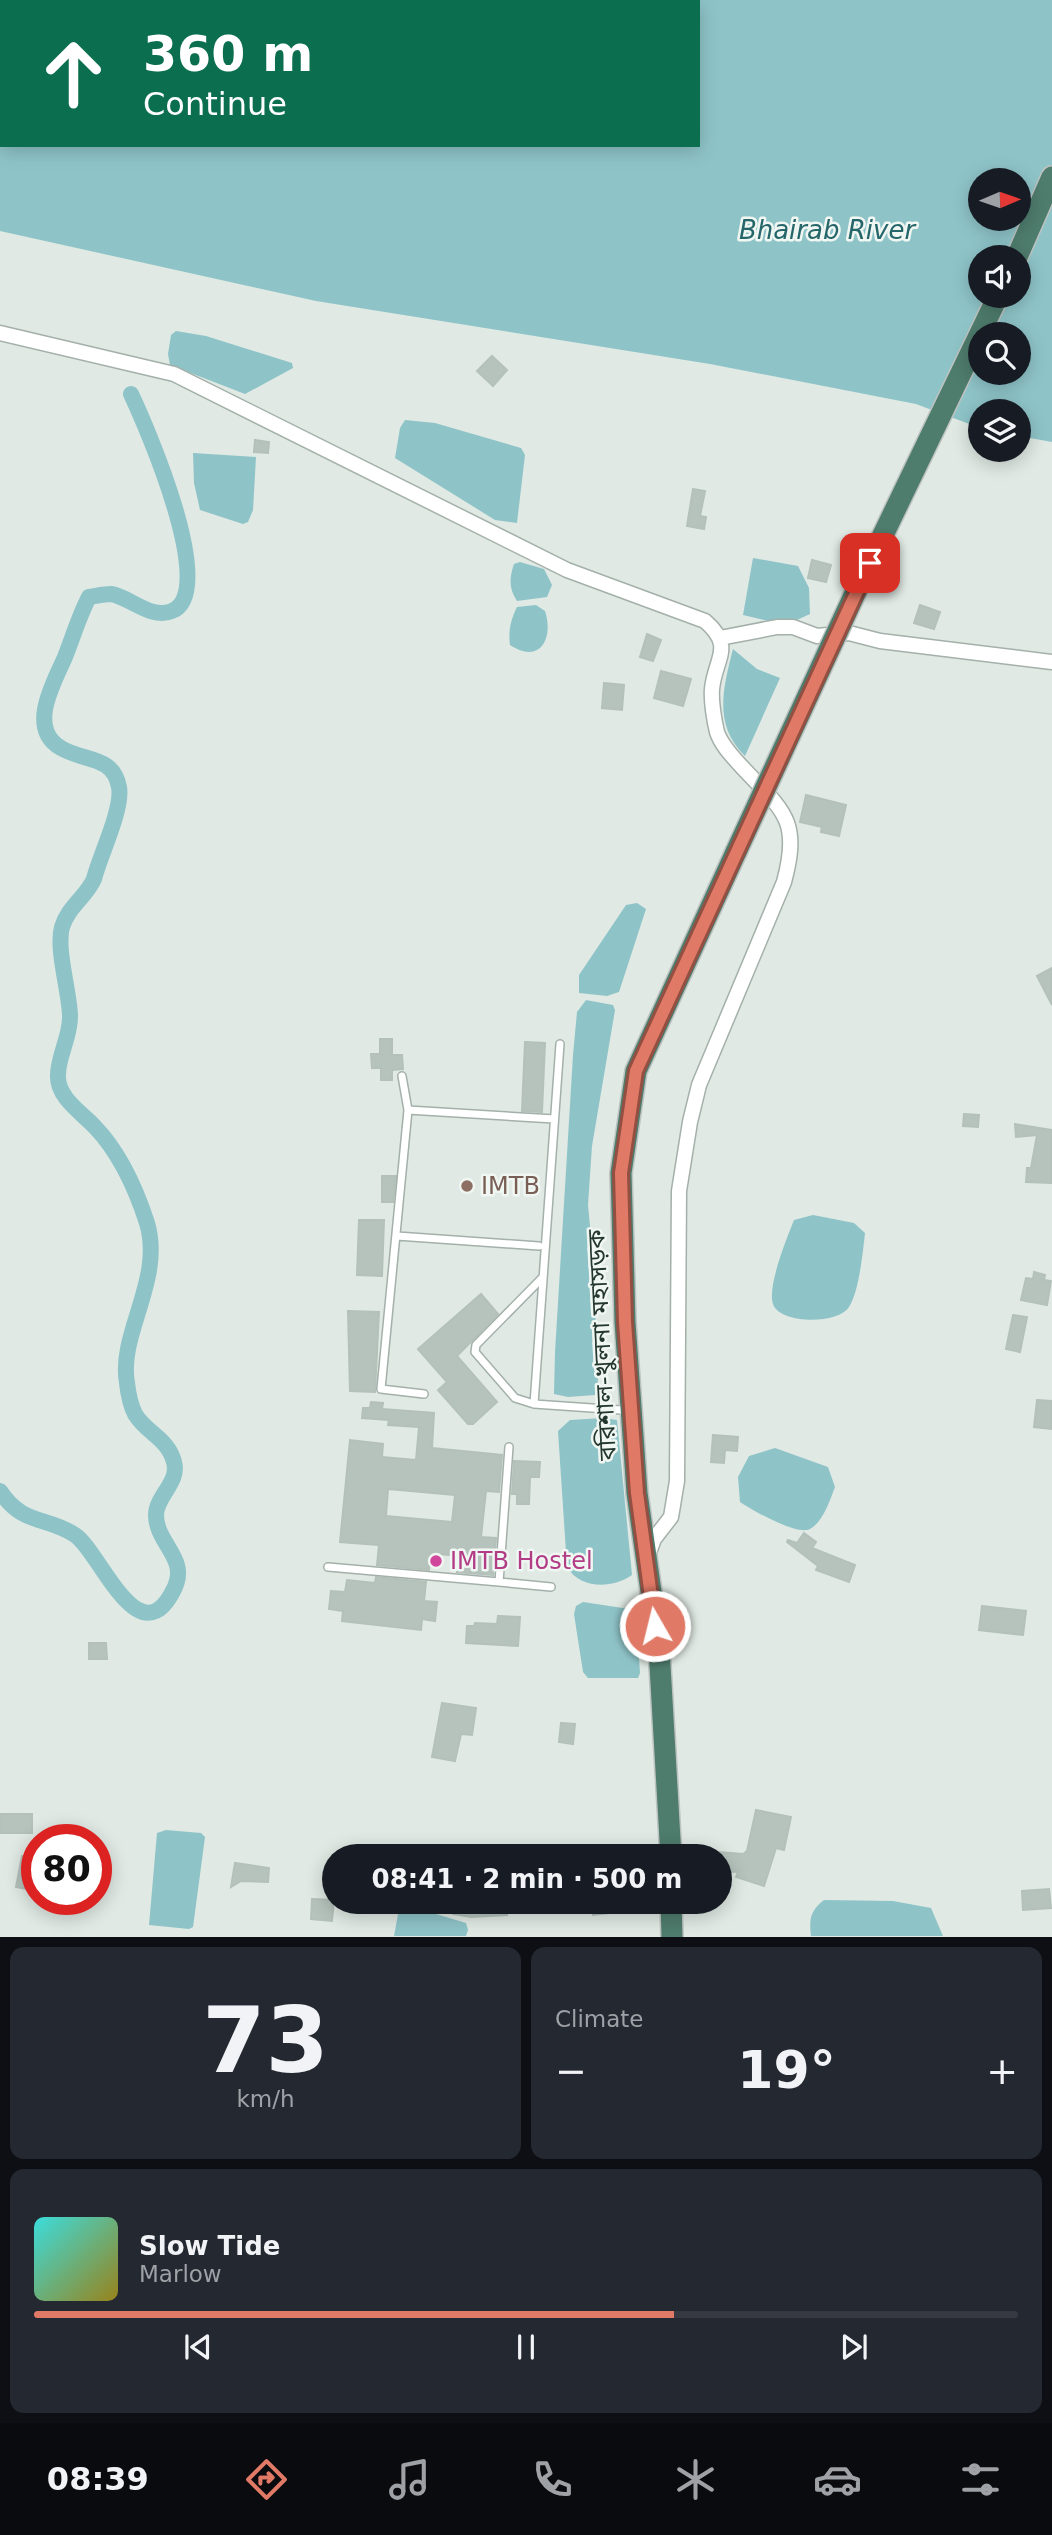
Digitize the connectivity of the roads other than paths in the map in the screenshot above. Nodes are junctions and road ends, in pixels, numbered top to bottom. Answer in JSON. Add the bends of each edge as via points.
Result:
{"nodes":[{"id":1,"x":1052,"y":177,"type":"edge"},
{"id":2,"x":1022,"y":245,"type":"edge"},
{"id":3,"x":992,"y":308,"type":"edge"},
{"id":4,"x":0,"y":333,"type":"edge"},
{"id":5,"x":720,"y":638,"type":"junction"},
{"id":6,"x":1052,"y":662,"type":"edge"},
{"id":7,"x":560,"y":1044,"type":"dead end"},
{"id":8,"x":402,"y":1076,"type":"dead end"},
{"id":9,"x":408,"y":1110,"type":"junction"},
{"id":10,"x":554,"y":1119,"type":"junction"},
{"id":11,"x":397,"y":1236,"type":"junction"},
{"id":12,"x":539,"y":1246,"type":"dead end"},
{"id":13,"x":543,"y":1277,"type":"junction"},
{"id":14,"x":424,"y":1394,"type":"dead end"},
{"id":15,"x":534,"y":1404,"type":"junction"},
{"id":16,"x":621,"y":1410,"type":"dead end"},
{"id":17,"x":509,"y":1447,"type":"dead end"},
{"id":18,"x":646,"y":1559,"type":"junction"},
{"id":19,"x":328,"y":1567,"type":"dead end"},
{"id":20,"x":499,"y":1582,"type":"junction"},
{"id":21,"x":551,"y":1587,"type":"dead end"},
{"id":22,"x":670,"y":1844,"type":"edge"},
{"id":23,"x":671,"y":1914,"type":"edge"},
{"id":24,"x":672,"y":1937,"type":"edge"}],
"edges":[{"from":1,"to":2,"type":"highway"},
{"from":3,"to":18,"type":"highway","name":"বরিশাল-খুলনা মহাসড়ক","bridge":true,"via":[[858,587],[636,1071],[621,1173],[625,1322]]},
{"from":4,"to":5,"type":"street","via":[[174,374],[567,570],[705,621]]},
{"from":5,"to":6,"type":"street","via":[[793,627],[817,636],[849,633],[880,641]]},
{"from":5,"to":18,"type":"street","via":[[722,651],[712,689],[717,732],[729,753],[779,807],[791,827],[792,853],[699,1085],[690,1122],[679,1191],[677,1480],[671,1517]]},
{"from":7,"to":10,"type":"lane"},
{"from":8,"to":9,"type":"lane"},
{"from":9,"to":10,"type":"lane"},
{"from":9,"to":11,"type":"lane"},
{"from":10,"to":13,"type":"lane"},
{"from":11,"to":12,"type":"lane"},
{"from":11,"to":14,"type":"lane","via":[[381,1389]]},
{"from":13,"to":15,"type":"lane"},
{"from":13,"to":15,"type":"lane","via":[[476,1345],[475,1352],[515,1398]]},
{"from":15,"to":16,"type":"lane"},
{"from":17,"to":20,"type":"lane"},
{"from":18,"to":22,"type":"highway","name":"বরিশাল-খুলনা মহাসড়ক","via":[[659,1648]]},
{"from":19,"to":20,"type":"lane"},
{"from":20,"to":21,"type":"lane"},
{"from":23,"to":24,"type":"highway"}]}
